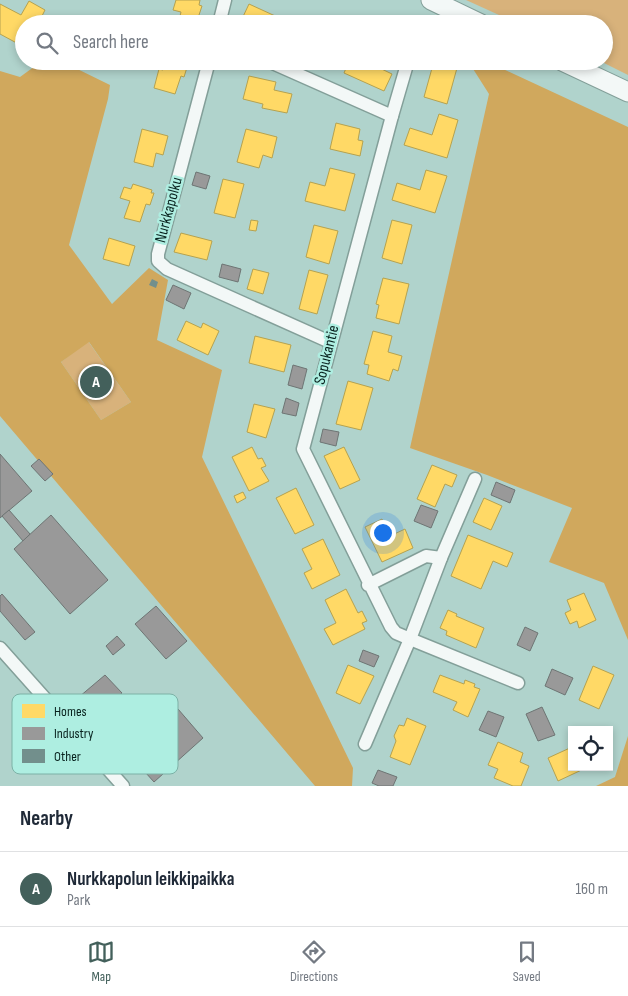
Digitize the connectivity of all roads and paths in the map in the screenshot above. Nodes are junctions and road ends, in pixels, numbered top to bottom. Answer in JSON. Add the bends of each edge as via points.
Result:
{"nodes":[{"id":1,"x":225,"y":0,"type":"edge"},
{"id":2,"x":430,"y":0,"type":"edge"},
{"id":3,"x":221,"y":15,"type":"edge"},
{"id":4,"x":462,"y":15,"type":"edge"},
{"id":5,"x":207,"y":70,"type":"edge"},
{"id":6,"x":288,"y":70,"type":"edge"},
{"id":7,"x":405,"y":70,"type":"edge"},
{"id":8,"x":581,"y":70,"type":"edge"},
{"id":9,"x":628,"y":92,"type":"edge"},
{"id":10,"x":392,"y":116,"type":"junction"},
{"id":11,"x":330,"y":342,"type":"junction"},
{"id":12,"x":475,"y":479,"type":"dead end"},
{"id":13,"x":442,"y":558,"type":"junction"},
{"id":14,"x":368,"y":585,"type":"junction"},
{"id":15,"x":410,"y":639,"type":"junction"},
{"id":16,"x":0,"y":648,"type":"edge"},
{"id":17,"x":518,"y":683,"type":"dead end"},
{"id":18,"x":41,"y":694,"type":"edge"},
{"id":19,"x":365,"y":744,"type":"dead end"},
{"id":20,"x":112,"y":774,"type":"edge"},
{"id":21,"x":123,"y":786,"type":"edge"}],
"edges":[{"from":1,"to":3,"type":"street"},
{"from":2,"to":4,"type":"street"},
{"from":5,"to":11,"type":"street","name":"Nurkkapolku","via":[[158,262],[167,269]]},
{"from":6,"to":10,"type":"street"},
{"from":7,"to":10,"type":"street","name":"Sopukantie"},
{"from":8,"to":9,"type":"street"},
{"from":10,"to":11,"type":"street","name":"Sopukantie"},
{"from":11,"to":14,"type":"street","name":"Sopukantie","via":[[303,449]]},
{"from":12,"to":13,"type":"street"},
{"from":13,"to":14,"type":"street","via":[[426,556]]},
{"from":13,"to":15,"type":"street"},
{"from":14,"to":15,"type":"street","name":"Sopukantie","via":[[391,627]]},
{"from":15,"to":17,"type":"street","name":"Sopukantie"},
{"from":15,"to":19,"type":"street"},
{"from":16,"to":18,"type":"street"},
{"from":20,"to":21,"type":"street"}]}
